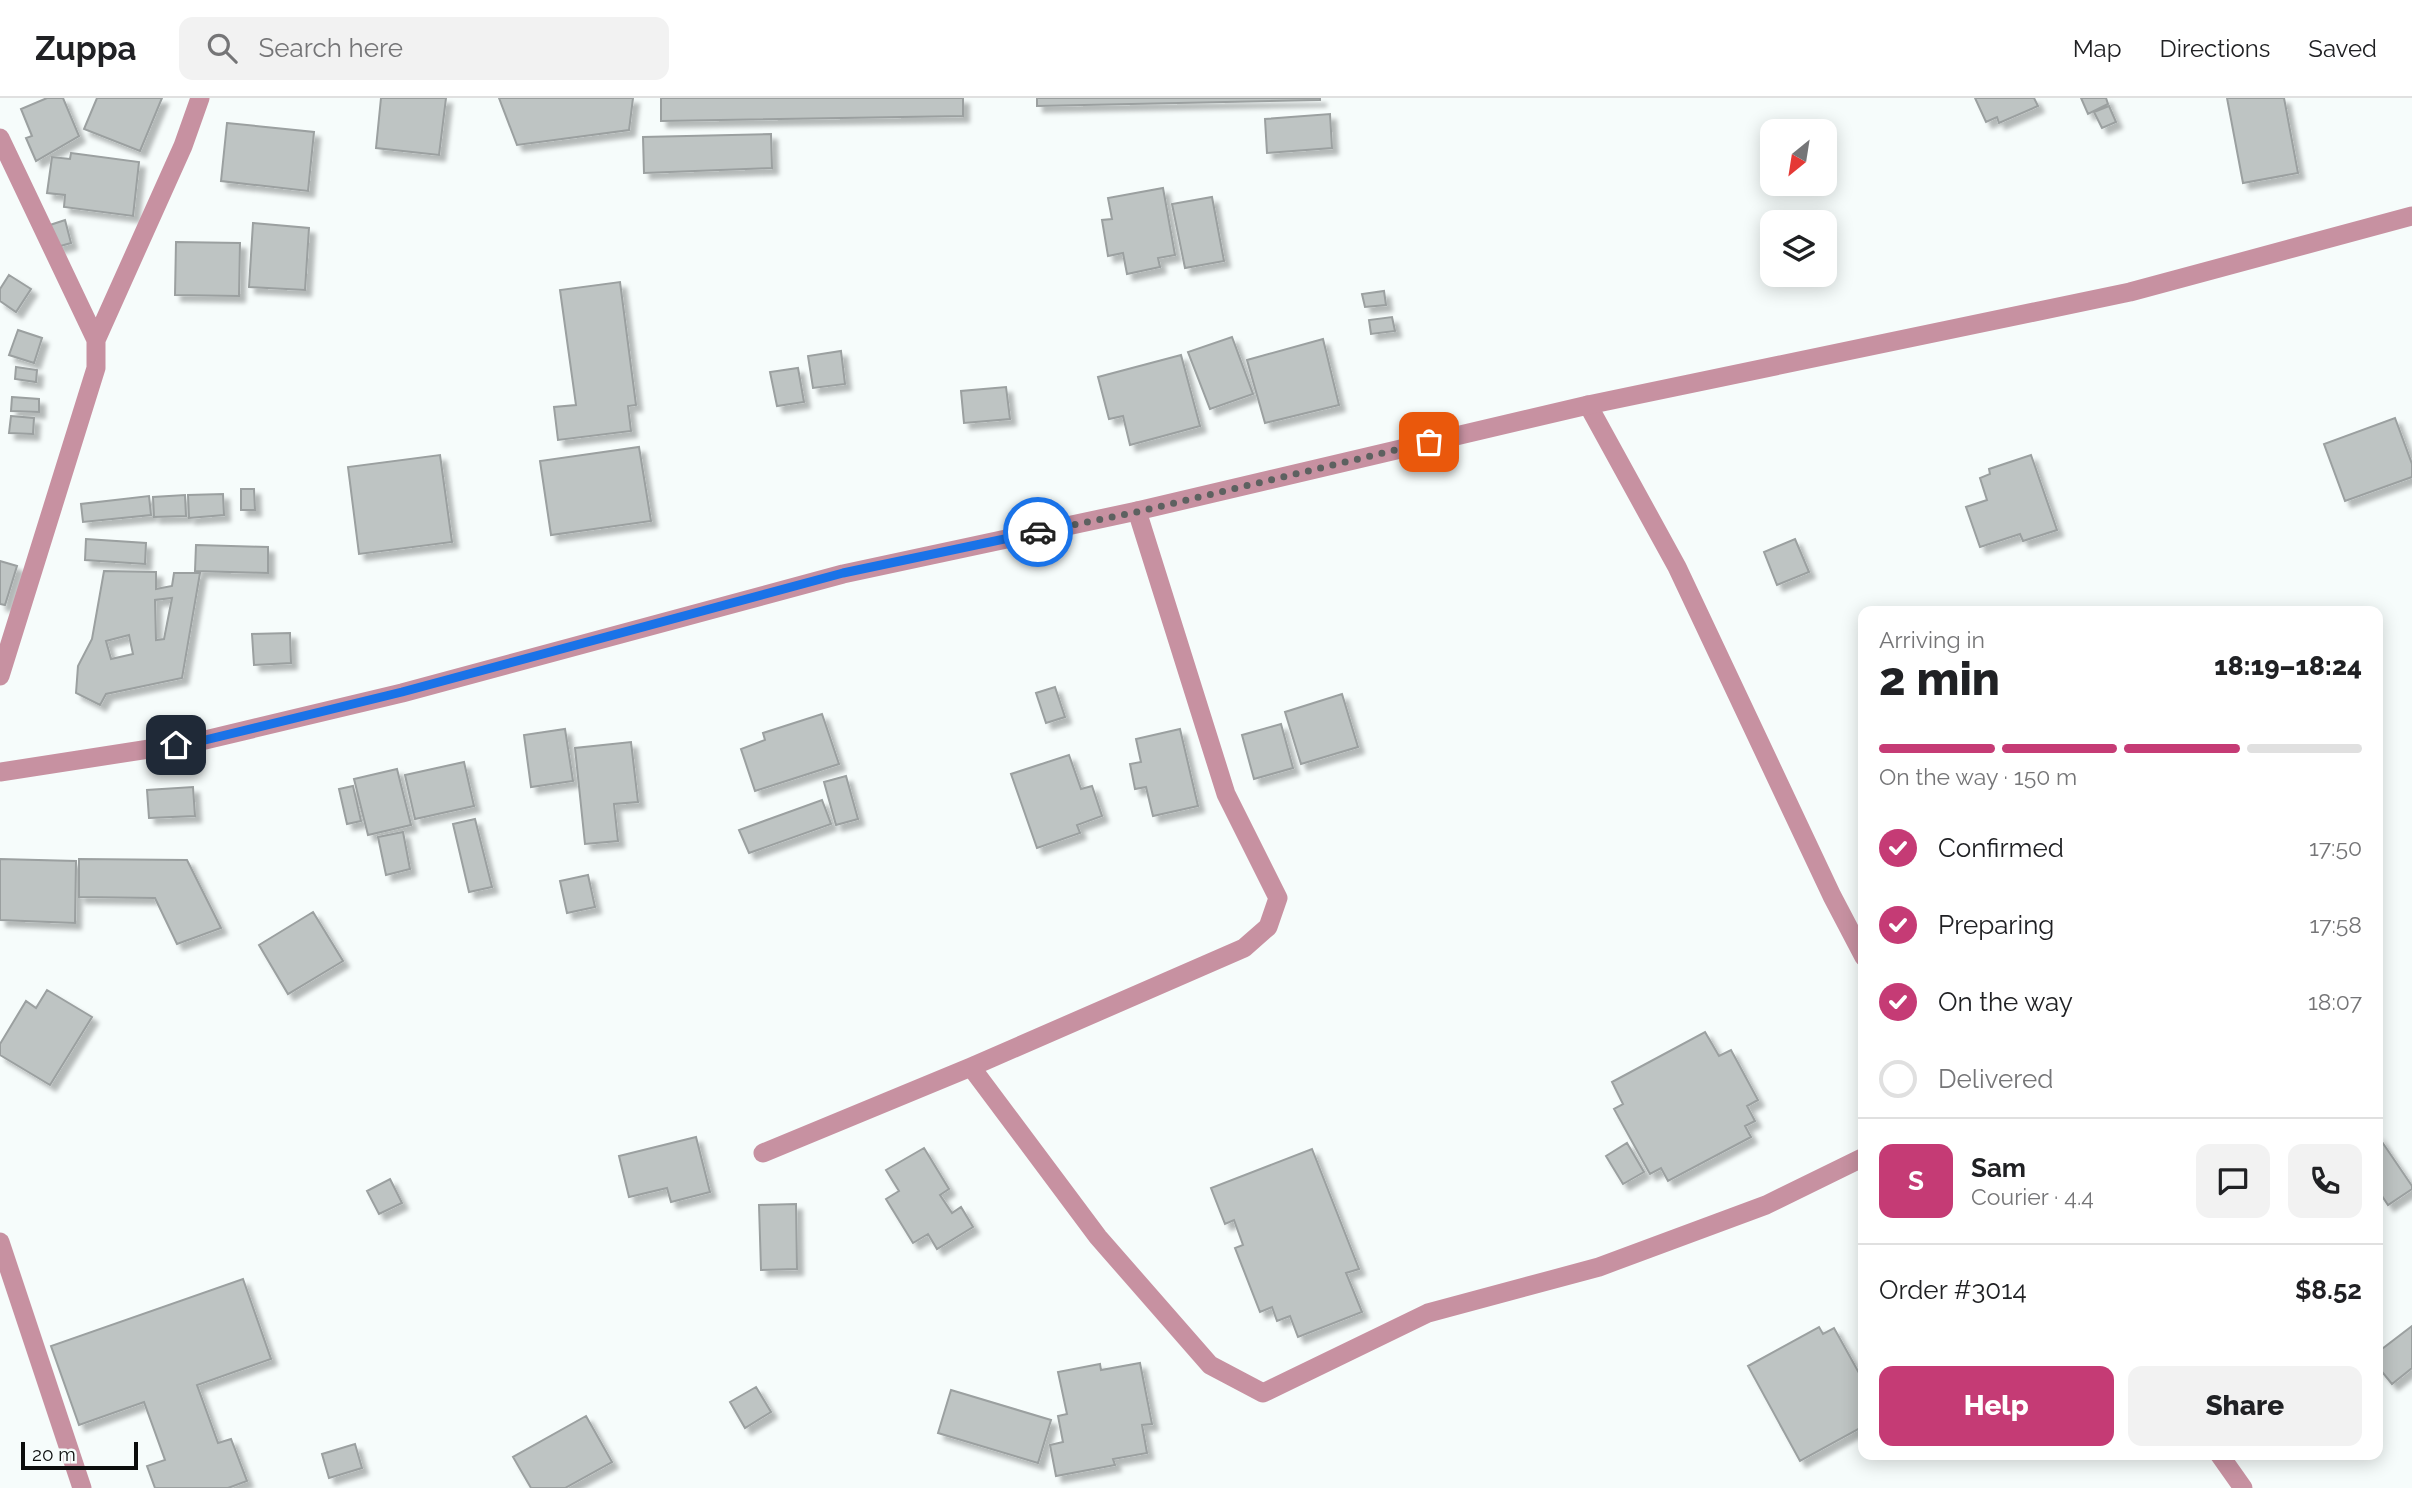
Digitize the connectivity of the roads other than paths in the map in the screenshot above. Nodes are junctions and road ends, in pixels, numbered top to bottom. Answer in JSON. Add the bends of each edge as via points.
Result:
{"nodes":[{"id":1,"x":200,"y":98,"type":"edge"},
{"id":2,"x":0,"y":138,"type":"edge"},
{"id":3,"x":2412,"y":216,"type":"edge"},
{"id":4,"x":96,"y":340,"type":"junction"},
{"id":5,"x":1588,"y":405,"type":"junction"},
{"id":6,"x":1137,"y":512,"type":"junction"},
{"id":7,"x":0,"y":676,"type":"edge"},
{"id":8,"x":0,"y":772,"type":"edge"},
{"id":9,"x":1858,"y":946,"type":"edge"},
{"id":10,"x":971,"y":1068,"type":"junction"},
{"id":11,"x":763,"y":1153,"type":"dead end"},
{"id":12,"x":1858,"y":1160,"type":"edge"},
{"id":13,"x":0,"y":1242,"type":"edge"},
{"id":14,"x":2223,"y":1460,"type":"edge"},
{"id":15,"x":82,"y":1488,"type":"edge"},
{"id":16,"x":2243,"y":1488,"type":"edge"}],
"edges":[{"from":1,"to":4,"type":"street"},
{"from":2,"to":4,"type":"street"},
{"from":3,"to":5,"type":"street","via":[[2130,292]]},
{"from":4,"to":7,"type":"street","via":[[96,368]]},
{"from":5,"to":6,"type":"street"},
{"from":5,"to":9,"type":"street","via":[[1677,567]]},
{"from":6,"to":8,"type":"street","via":[[843,573],[416,689],[201,741]]},
{"from":6,"to":10,"type":"street","via":[[1226,794],[1278,898],[1268,927],[1244,948]]},
{"from":10,"to":11,"type":"street"},
{"from":10,"to":12,"type":"street","via":[[1098,1237],[1210,1365],[1262,1393],[1428,1312],[1599,1267],[1766,1205]]},
{"from":13,"to":15,"type":"street"},
{"from":14,"to":16,"type":"street"}]}
